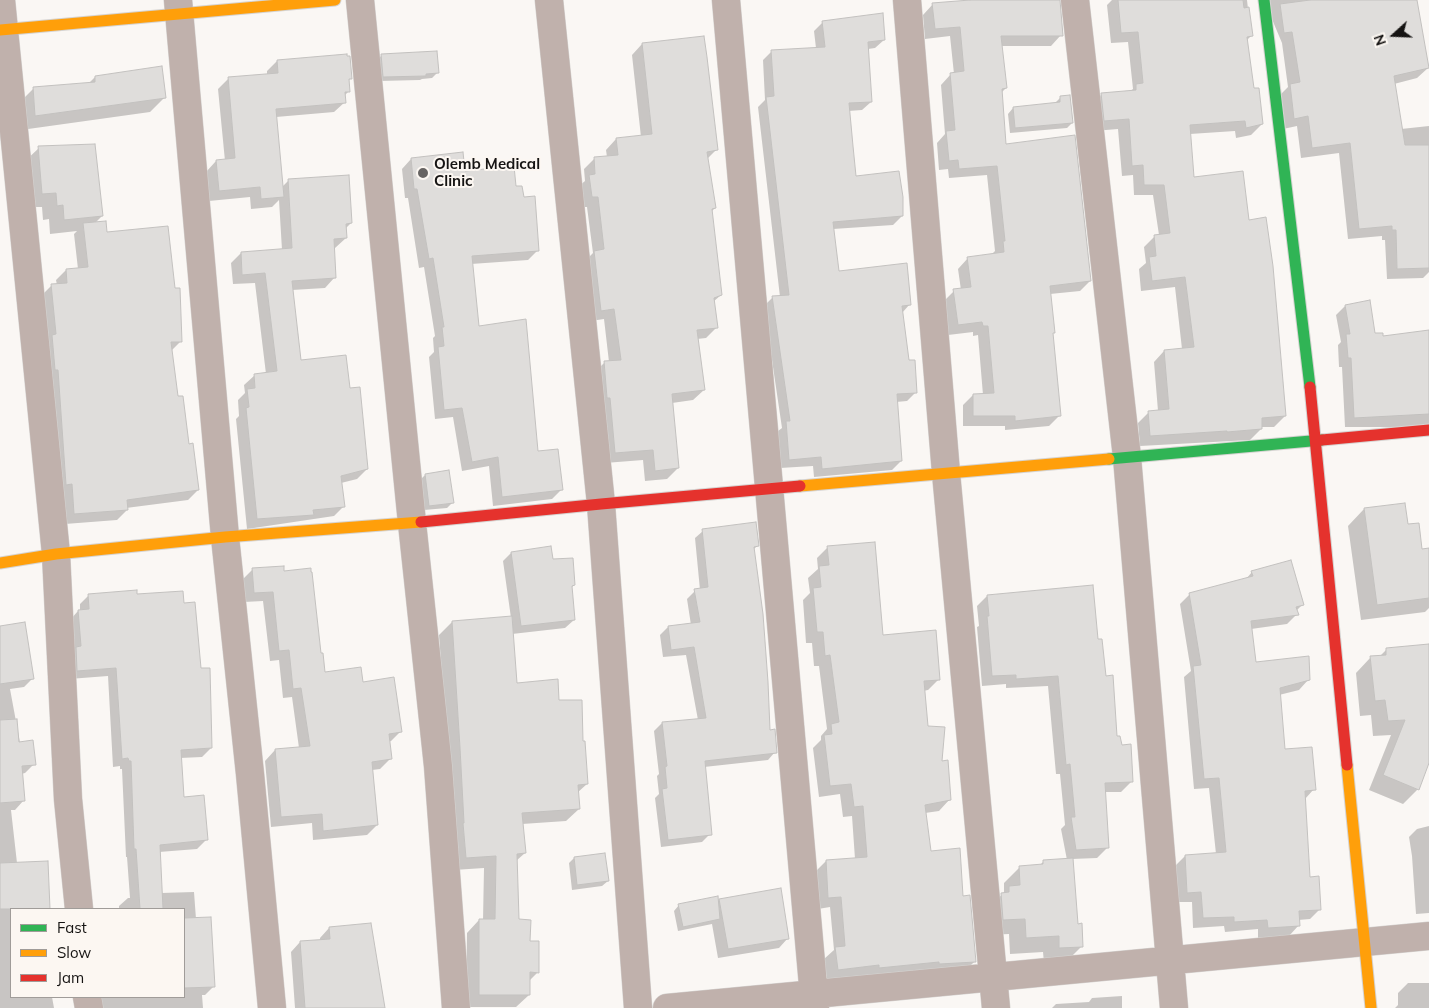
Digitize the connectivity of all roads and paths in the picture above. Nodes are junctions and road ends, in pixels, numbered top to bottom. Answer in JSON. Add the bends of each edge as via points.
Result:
{"nodes":[{"id":1,"x":2,"y":0,"type":"edge"},
{"id":2,"x":335,"y":0,"type":"edge"},
{"id":3,"x":360,"y":0,"type":"edge"},
{"id":4,"x":549,"y":0,"type":"edge"},
{"id":5,"x":726,"y":0,"type":"edge"},
{"id":6,"x":907,"y":0,"type":"edge"},
{"id":7,"x":1075,"y":0,"type":"edge"},
{"id":8,"x":1264,"y":0,"type":"edge"},
{"id":9,"x":178,"y":7,"type":"edge"},
{"id":10,"x":2,"y":30,"type":"edge"},
{"id":11,"x":1429,"y":430,"type":"edge"},
{"id":12,"x":1316,"y":440,"type":"junction"},
{"id":13,"x":1127,"y":457,"type":"junction"},
{"id":14,"x":946,"y":473,"type":"junction"},
{"id":15,"x":769,"y":489,"type":"junction"},
{"id":16,"x":601,"y":504,"type":"junction"},
{"id":17,"x":412,"y":523,"type":"junction"},
{"id":18,"x":225,"y":537,"type":"junction"},
{"id":19,"x":56,"y":554,"type":"junction"},
{"id":20,"x":0,"y":563,"type":"edge"},
{"id":21,"x":79,"y":908,"type":"edge"},
{"id":22,"x":1429,"y":936,"type":"edge"},
{"id":23,"x":1366,"y":942,"type":"junction"},
{"id":24,"x":1169,"y":960,"type":"junction"},
{"id":25,"x":994,"y":977,"type":"junction"},
{"id":26,"x":814,"y":1001,"type":"edge"},
{"id":27,"x":272,"y":1008,"type":"edge"},
{"id":28,"x":456,"y":1008,"type":"edge"},
{"id":29,"x":638,"y":1008,"type":"edge"},
{"id":30,"x":667,"y":1008,"type":"edge"},
{"id":31,"x":996,"y":1008,"type":"edge"},
{"id":32,"x":1174,"y":1008,"type":"edge"},
{"id":33,"x":1371,"y":1008,"type":"edge"}],
"edges":[{"from":1,"to":10,"type":"street"},
{"from":2,"to":9,"type":"street"},
{"from":3,"to":17,"type":"street"},
{"from":4,"to":16,"type":"street"},
{"from":5,"to":15,"type":"street"},
{"from":6,"to":14,"type":"street"},
{"from":7,"to":13,"type":"street"},
{"from":8,"to":12,"type":"street"},
{"from":9,"to":10,"type":"street"},
{"from":9,"to":18,"type":"street"},
{"from":10,"to":19,"type":"street"},
{"from":11,"to":12,"type":"street"},
{"from":12,"to":13,"type":"street"},
{"from":12,"to":23,"type":"street"},
{"from":13,"to":14,"type":"street"},
{"from":13,"to":24,"type":"street"},
{"from":14,"to":15,"type":"street"},
{"from":14,"to":25,"type":"street"},
{"from":15,"to":16,"type":"street"},
{"from":15,"to":26,"type":"street"},
{"from":16,"to":17,"type":"street"},
{"from":16,"to":29,"type":"street"},
{"from":17,"to":18,"type":"street"},
{"from":17,"to":28,"type":"street","via":[[438,766]]},
{"from":18,"to":19,"type":"street"},
{"from":18,"to":27,"type":"street"},
{"from":19,"to":20,"type":"street"},
{"from":19,"to":21,"type":"street","via":[[68,799]]},
{"from":22,"to":23,"type":"street"},
{"from":23,"to":24,"type":"street"},
{"from":23,"to":33,"type":"street"},
{"from":24,"to":25,"type":"street"},
{"from":24,"to":32,"type":"street"},
{"from":25,"to":26,"type":"street"},
{"from":25,"to":31,"type":"street"},
{"from":26,"to":30,"type":"street"}]}
